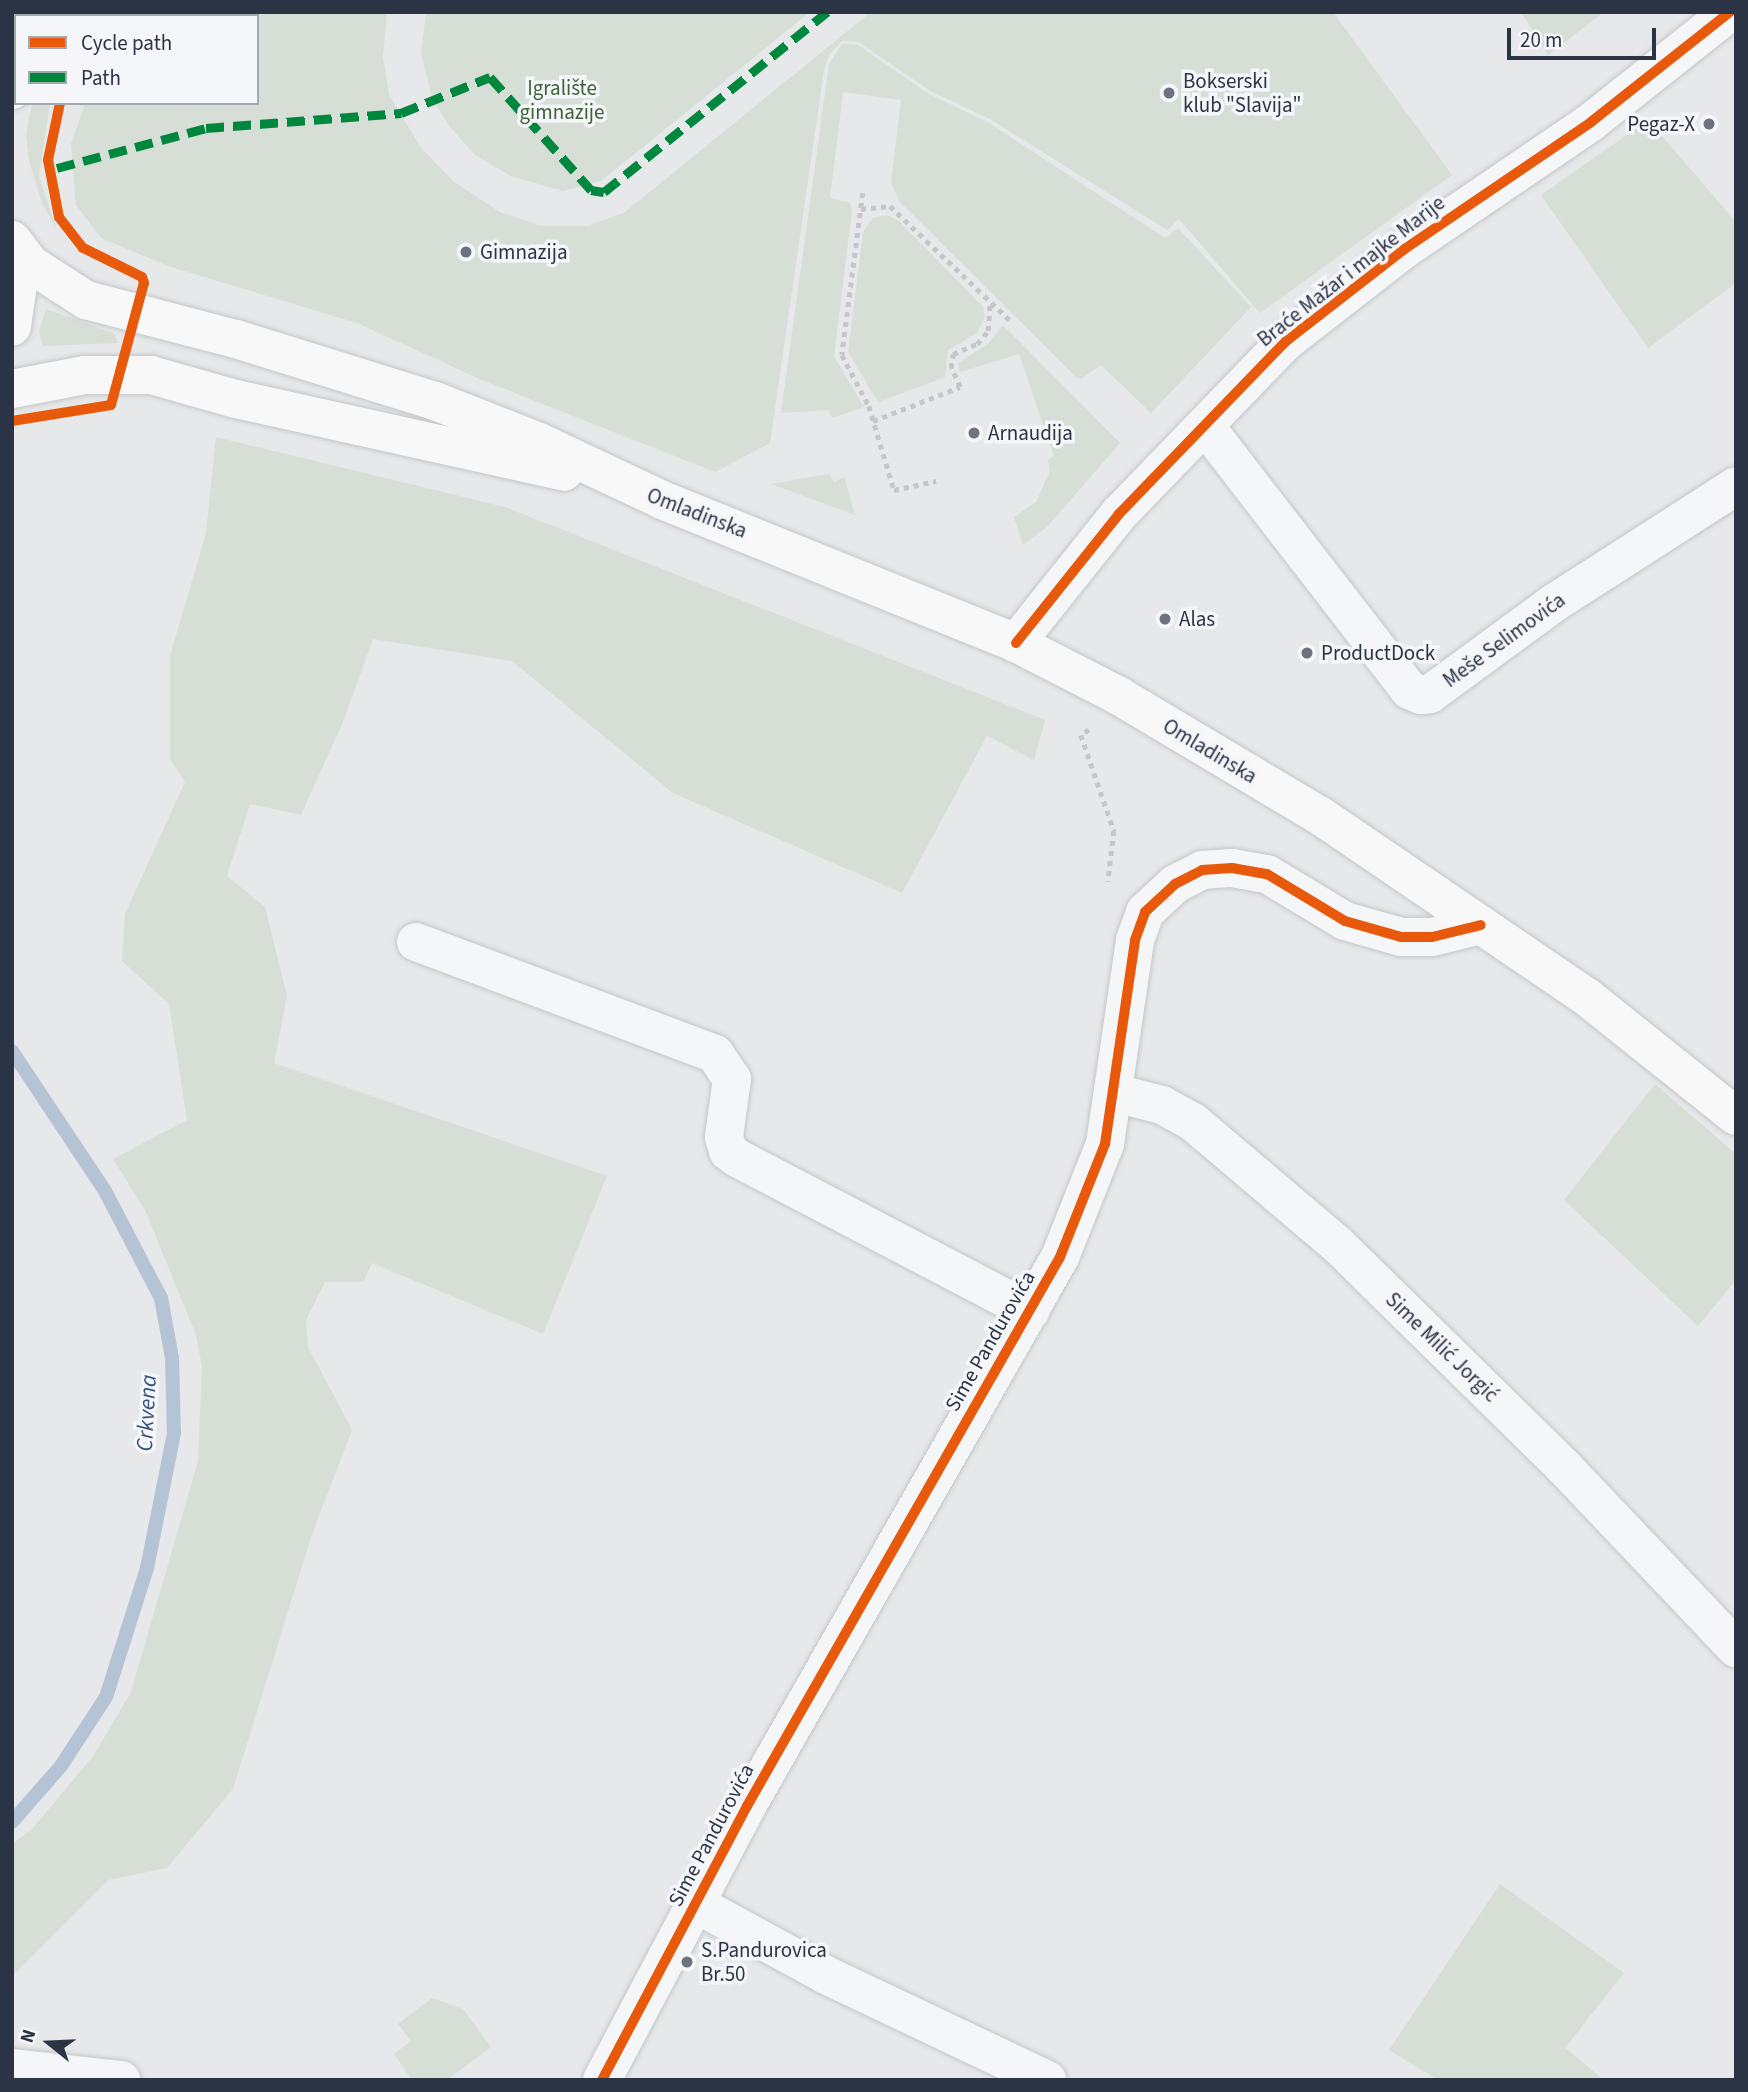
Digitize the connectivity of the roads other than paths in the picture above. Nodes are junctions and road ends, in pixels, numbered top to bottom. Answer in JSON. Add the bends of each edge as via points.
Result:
{"nodes":[{"id":1,"x":1730,"y":12,"type":"edge"},
{"id":2,"x":12,"y":240,"type":"edge"},
{"id":3,"x":12,"y":254,"type":"edge"},
{"id":4,"x":12,"y":327,"type":"edge"},
{"id":5,"x":12,"y":389,"type":"edge"},
{"id":6,"x":1206,"y":427,"type":"junction"},
{"id":7,"x":628,"y":486,"type":"junction"},
{"id":8,"x":1736,"y":486,"type":"edge"},
{"id":9,"x":1016,"y":643,"type":"junction"},
{"id":10,"x":1481,"y":925,"type":"junction"},
{"id":11,"x":416,"y":942,"type":"dead end"},
{"id":12,"x":1115,"y":1093,"type":"junction"},
{"id":13,"x":1736,"y":1116,"type":"edge"},
{"id":14,"x":1030,"y":1311,"type":"junction"},
{"id":15,"x":1736,"y":1648,"type":"edge"},
{"id":16,"x":696,"y":1904,"type":"junction"},
{"id":17,"x":12,"y":2068,"type":"edge"},
{"id":18,"x":121,"y":2080,"type":"edge"},
{"id":19,"x":602,"y":2080,"type":"edge"},
{"id":20,"x":1047,"y":2080,"type":"edge"}],
"edges":[{"from":1,"to":6,"type":"street","name":"Braće Mažar i majke Marije","via":[[1591,122],[1403,250],[1294,334]]},
{"from":2,"to":7,"type":"main road","name":"Omladinska","via":[[30,264],[86,300],[248,342],[435,401],[539,442]]},
{"from":3,"to":4,"type":"main road","via":[[17,291]]},
{"from":5,"to":7,"type":"main road","name":"Omladinska","via":[[85,375],[151,375],[236,399]]},
{"from":6,"to":8,"type":"street","name":"Meše Selimovića","via":[[1409,690],[1421,695],[1430,694],[1554,603]]},
{"from":6,"to":9,"type":"street","name":"Braće Mažar i majke Marije","via":[[1119,514]]},
{"from":7,"to":9,"type":"main road","name":"Omladinska"},
{"from":9,"to":10,"type":"main road","name":"Omladinska","via":[[1119,696],[1319,815]]},
{"from":10,"to":12,"type":"street","name":"Sime Pandurovića","via":[[1432,937],[1401,937],[1345,921],[1267,874],[1233,868],[1202,870],[1160,898],[1146,912],[1138,930]]},
{"from":10,"to":13,"type":"main road","name":"Omladinska","via":[[1588,998]]},
{"from":11,"to":14,"type":"street","via":[[715,1054],[732,1079],[724,1136],[728,1151]]},
{"from":12,"to":14,"type":"street","name":"Sime Pandurovića","via":[[1105,1144],[1084,1203]]},
{"from":12,"to":15,"type":"street","name":"Sime Milić Jorgić","via":[[1162,1105],[1194,1122],[1338,1245],[1564,1467]]},
{"from":14,"to":16,"type":"street","name":"Sime Pandurovića"},
{"from":16,"to":19,"type":"street","name":"Sime Pandurovića"},
{"from":16,"to":20,"type":"street","name":"Sime Pandurovića","via":[[826,1975]]},
{"from":17,"to":18,"type":"street"}]}
